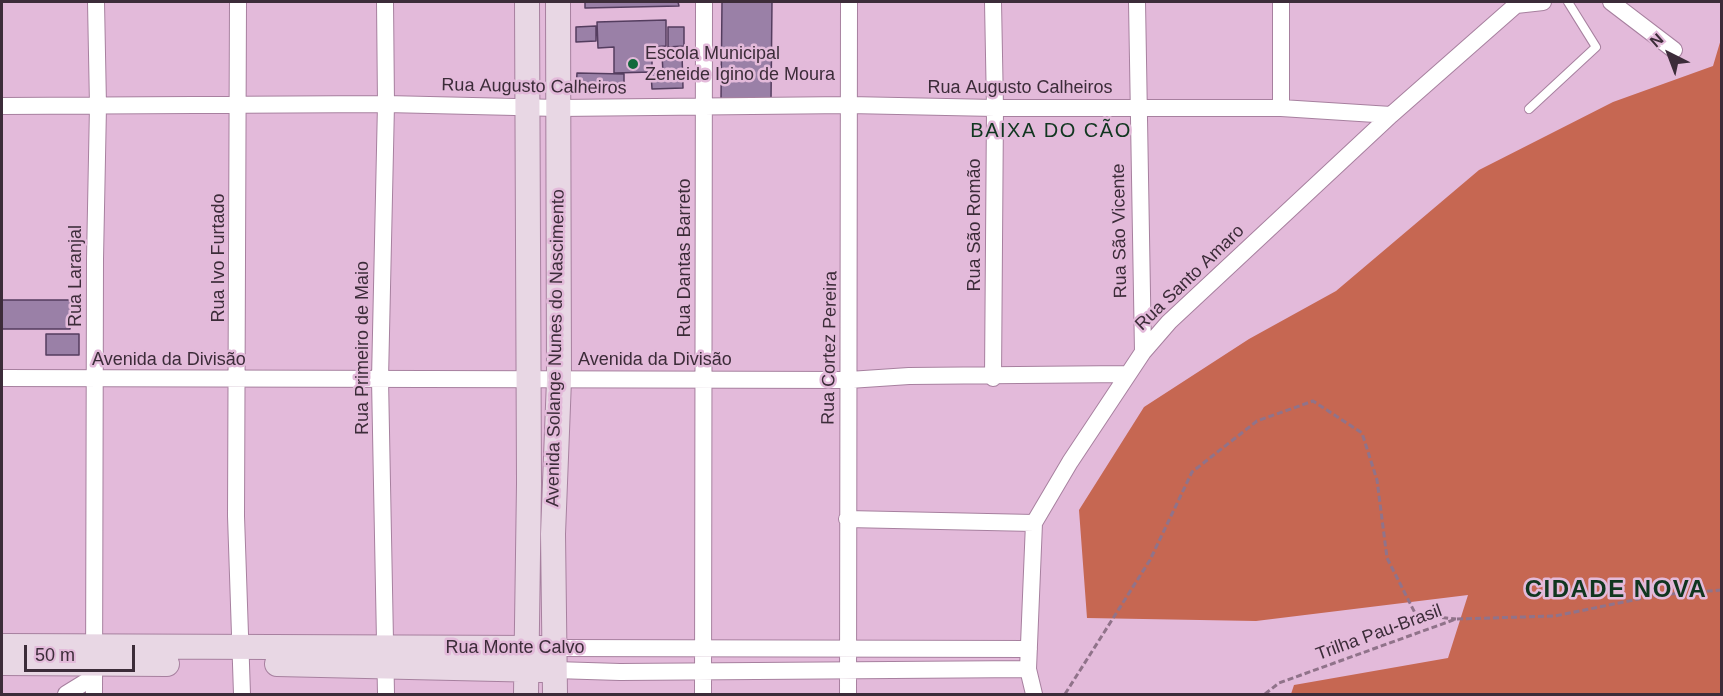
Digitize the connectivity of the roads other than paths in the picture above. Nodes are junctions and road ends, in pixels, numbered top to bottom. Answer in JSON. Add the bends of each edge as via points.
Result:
{"nodes":[{"id":1,"x":96,"y":2,"type":"edge"},
{"id":2,"x":238,"y":2,"type":"edge"},
{"id":3,"x":385,"y":2,"type":"edge"},
{"id":4,"x":527,"y":2,"type":"edge"},
{"id":5,"x":558,"y":2,"type":"edge"},
{"id":6,"x":704,"y":2,"type":"edge"},
{"id":7,"x":849,"y":2,"type":"edge"},
{"id":8,"x":993,"y":2,"type":"edge"},
{"id":9,"x":1137,"y":2,"type":"edge"},
{"id":10,"x":1281,"y":2,"type":"edge"},
{"id":11,"x":1543,"y":2,"type":"edge"},
{"id":12,"x":1568,"y":2,"type":"edge"},
{"id":13,"x":1611,"y":2,"type":"edge"},
{"id":14,"x":1515,"y":3,"type":"edge"},
{"id":15,"x":1674,"y":50,"type":"dead end"},
{"id":16,"x":386,"y":104,"type":"junction"},
{"id":17,"x":239,"y":105,"type":"junction"},
{"id":18,"x":849,"y":105,"type":"junction"},
{"id":19,"x":2,"y":106,"type":"edge"},
{"id":20,"x":98,"y":106,"type":"junction"},
{"id":21,"x":705,"y":107,"type":"junction"},
{"id":22,"x":526,"y":108,"type":"junction"},
{"id":23,"x":558,"y":108,"type":"junction"},
{"id":24,"x":995,"y":108,"type":"junction"},
{"id":25,"x":1137,"y":108,"type":"junction"},
{"id":26,"x":1281,"y":108,"type":"junction"},
{"id":27,"x":1529,"y":110,"type":"dead end"},
{"id":28,"x":1391,"y":115,"type":"junction"},
{"id":29,"x":1143,"y":352,"type":"junction"},
{"id":30,"x":1128,"y":374,"type":"junction"},
{"id":31,"x":2,"y":378,"type":"edge"},
{"id":32,"x":705,"y":378,"type":"junction"},
{"id":33,"x":993,"y":378,"type":"junction"},
{"id":34,"x":380,"y":379,"type":"junction"},
{"id":35,"x":96,"y":380,"type":"junction"},
{"id":36,"x":528,"y":380,"type":"junction"},
{"id":37,"x":559,"y":380,"type":"junction"},
{"id":38,"x":238,"y":381,"type":"junction"},
{"id":39,"x":849,"y":381,"type":"junction"},
{"id":40,"x":847,"y":519,"type":"junction"},
{"id":41,"x":1034,"y":523,"type":"junction"},
{"id":42,"x":2,"y":646,"type":"edge"},
{"id":43,"x":1029,"y":649,"type":"junction"},
{"id":44,"x":704,"y":650,"type":"junction"},
{"id":45,"x":847,"y":650,"type":"junction"},
{"id":46,"x":241,"y":656,"type":"junction"},
{"id":47,"x":386,"y":657,"type":"junction"},
{"id":48,"x":526,"y":658,"type":"junction"},
{"id":49,"x":555,"y":659,"type":"junction"},
{"id":50,"x":2,"y":663,"type":"edge"},
{"id":51,"x":848,"y":669,"type":"junction"},
{"id":52,"x":1028,"y":669,"type":"junction"},
{"id":53,"x":703,"y":670,"type":"junction"},
{"id":54,"x":92,"y":671,"type":"edge"},
{"id":55,"x":66,"y":694,"type":"edge"},
{"id":56,"x":242,"y":694,"type":"edge"},
{"id":57,"x":386,"y":694,"type":"edge"},
{"id":58,"x":526,"y":694,"type":"edge"},
{"id":59,"x":555,"y":694,"type":"edge"},
{"id":60,"x":703,"y":694,"type":"edge"},
{"id":61,"x":848,"y":694,"type":"edge"},
{"id":62,"x":1034,"y":694,"type":"edge"}],
"edges":[{"from":1,"to":20,"type":"street","name":"Rua Laranjal"},
{"from":2,"to":17,"type":"street","name":"Rua Ivo Furtado"},
{"from":3,"to":16,"type":"street","name":"Rua Primeiro de Maio"},
{"from":4,"to":22,"type":"main road","name":"Avenida Solange Nunes do Nascimento"},
{"from":5,"to":23,"type":"main road","name":"Avenida Solange Nunes do Nascimento"},
{"from":6,"to":21,"type":"street","name":"Rua Dantas Barreto"},
{"from":7,"to":18,"type":"street","name":"Rua Cortez Pereira"},
{"from":8,"to":24,"type":"street","name":"Rua São Romão"},
{"from":9,"to":25,"type":"street","name":"Rua São Vicente"},
{"from":10,"to":26,"type":"street"},
{"from":11,"to":14,"type":"street"},
{"from":12,"to":27,"type":"lane","via":[[1596,47]]},
{"from":13,"to":15,"type":"street"},
{"from":14,"to":28,"type":"street","name":"Rua Santo Amaro"},
{"from":16,"to":17,"type":"street","name":"Rua Augusto Calheiros"},
{"from":16,"to":22,"type":"street","name":"Rua Augusto Calheiros"},
{"from":16,"to":34,"type":"street","name":"Rua Primeiro de Maio"},
{"from":17,"to":20,"type":"street","name":"Rua Augusto Calheiros"},
{"from":17,"to":38,"type":"street","name":"Rua Ivo Furtado"},
{"from":18,"to":21,"type":"street","name":"Rua Augusto Calheiros"},
{"from":18,"to":24,"type":"street","name":"Rua Augusto Calheiros"},
{"from":18,"to":39,"type":"street","name":"Rua Cortez Pereira"},
{"from":19,"to":20,"type":"street","name":"Rua Augusto Calheiros"},
{"from":20,"to":35,"type":"street","name":"Rua Laranjal"},
{"from":21,"to":23,"type":"street","name":"Rua Augusto Calheiros"},
{"from":21,"to":32,"type":"street","name":"Rua Dantas Barreto"},
{"from":22,"to":23,"type":"street","name":"Rua Augusto Calheiros"},
{"from":22,"to":36,"type":"main road","name":"Avenida Solange Nunes do Nascimento"},
{"from":23,"to":37,"type":"main road","name":"Avenida Solange Nunes do Nascimento"},
{"from":24,"to":25,"type":"street","name":"Rua Augusto Calheiros"},
{"from":24,"to":33,"type":"street","name":"Rua São Romão"},
{"from":25,"to":26,"type":"street","name":"Rua Augusto Calheiros"},
{"from":25,"to":29,"type":"street","name":"Rua São Vicente"},
{"from":26,"to":28,"type":"street","name":"Rua Augusto Calheiros"},
{"from":28,"to":29,"type":"street","name":"Rua Santo Amaro","via":[[1169,322]]},
{"from":29,"to":30,"type":"street","name":"Rua Santo Amaro"},
{"from":30,"to":33,"type":"street","name":"Avenida da Divisão"},
{"from":30,"to":41,"type":"street","name":"Rua Santo Amaro"},
{"from":31,"to":35,"type":"street","name":"Avenida da Divisão"},
{"from":32,"to":37,"type":"street","name":"Avenida da Divisão"},
{"from":32,"to":39,"type":"street","name":"Avenida da Divisão"},
{"from":32,"to":44,"type":"street","name":"Rua Dantas Barreto"},
{"from":33,"to":39,"type":"street","name":"Avenida da Divisão","via":[[909,376]]},
{"from":34,"to":36,"type":"street","name":"Avenida da Divisão"},
{"from":34,"to":38,"type":"street","name":"Avenida da Divisão"},
{"from":34,"to":47,"type":"street","name":"Rua Primeiro de Maio"},
{"from":35,"to":38,"type":"street","name":"Avenida da Divisão"},
{"from":35,"to":54,"type":"street","name":"Rua Laranjal"},
{"from":36,"to":37,"type":"street","name":"Avenida da Divisão"},
{"from":36,"to":48,"type":"main road","name":"Avenida Solange Nunes do Nascimento"},
{"from":37,"to":49,"type":"main road","name":"Avenida Solange Nunes do Nascimento","via":[[553,534]]},
{"from":38,"to":46,"type":"street","name":"Rua Ivo Furtado","via":[[236,516]]},
{"from":39,"to":40,"type":"street","name":"Rua Cortez Pereira"},
{"from":40,"to":41,"type":"street"},
{"from":40,"to":45,"type":"street","name":"Rua Cortez Pereira"},
{"from":41,"to":43,"type":"street","name":"Rua Santo Amaro"},
{"from":42,"to":54,"type":"main road","name":"Rua Monte Calvo"},
{"from":43,"to":45,"type":"street","name":"Rua Monte Calvo"},
{"from":43,"to":52,"type":"street","name":"Rua Santo Amaro"},
{"from":44,"to":45,"type":"street","name":"Rua Monte Calvo"},
{"from":44,"to":49,"type":"street","name":"Rua Monte Calvo"},
{"from":44,"to":53,"type":"street","name":"Rua Dantas Barreto"},
{"from":45,"to":51,"type":"street","name":"Rua Cortez Pereira"},
{"from":46,"to":47,"type":"main road","name":"Rua Monte Calvo"},
{"from":46,"to":54,"type":"main road","name":"Rua Monte Calvo"},
{"from":46,"to":56,"type":"street","name":"Rua Ivo Furtado"},
{"from":47,"to":48,"type":"main road","name":"Rua Monte Calvo"},
{"from":47,"to":57,"type":"street","name":"Rua Primeiro de Maio"},
{"from":48,"to":49,"type":"main road","name":"Rua Monte Calvo"},
{"from":48,"to":58,"type":"main road","name":"Avenida Solange Nunes do Nascimento"},
{"from":49,"to":53,"type":"street","name":"Rua Monte Calvo"},
{"from":49,"to":59,"type":"main road","name":"Avenida Solange Nunes do Nascimento"},
{"from":50,"to":54,"type":"main road","name":"Rua Monte Calvo"},
{"from":51,"to":52,"type":"street","name":"Rua Monte Calvo"},
{"from":51,"to":53,"type":"street","name":"Rua Monte Calvo"},
{"from":51,"to":61,"type":"street","name":"Rua Cortez Pereira"},
{"from":52,"to":62,"type":"street","name":"Rua Santo Amaro"},
{"from":53,"to":60,"type":"street","name":"Rua Dantas Barreto"},
{"from":54,"to":55,"type":"street"}]}
